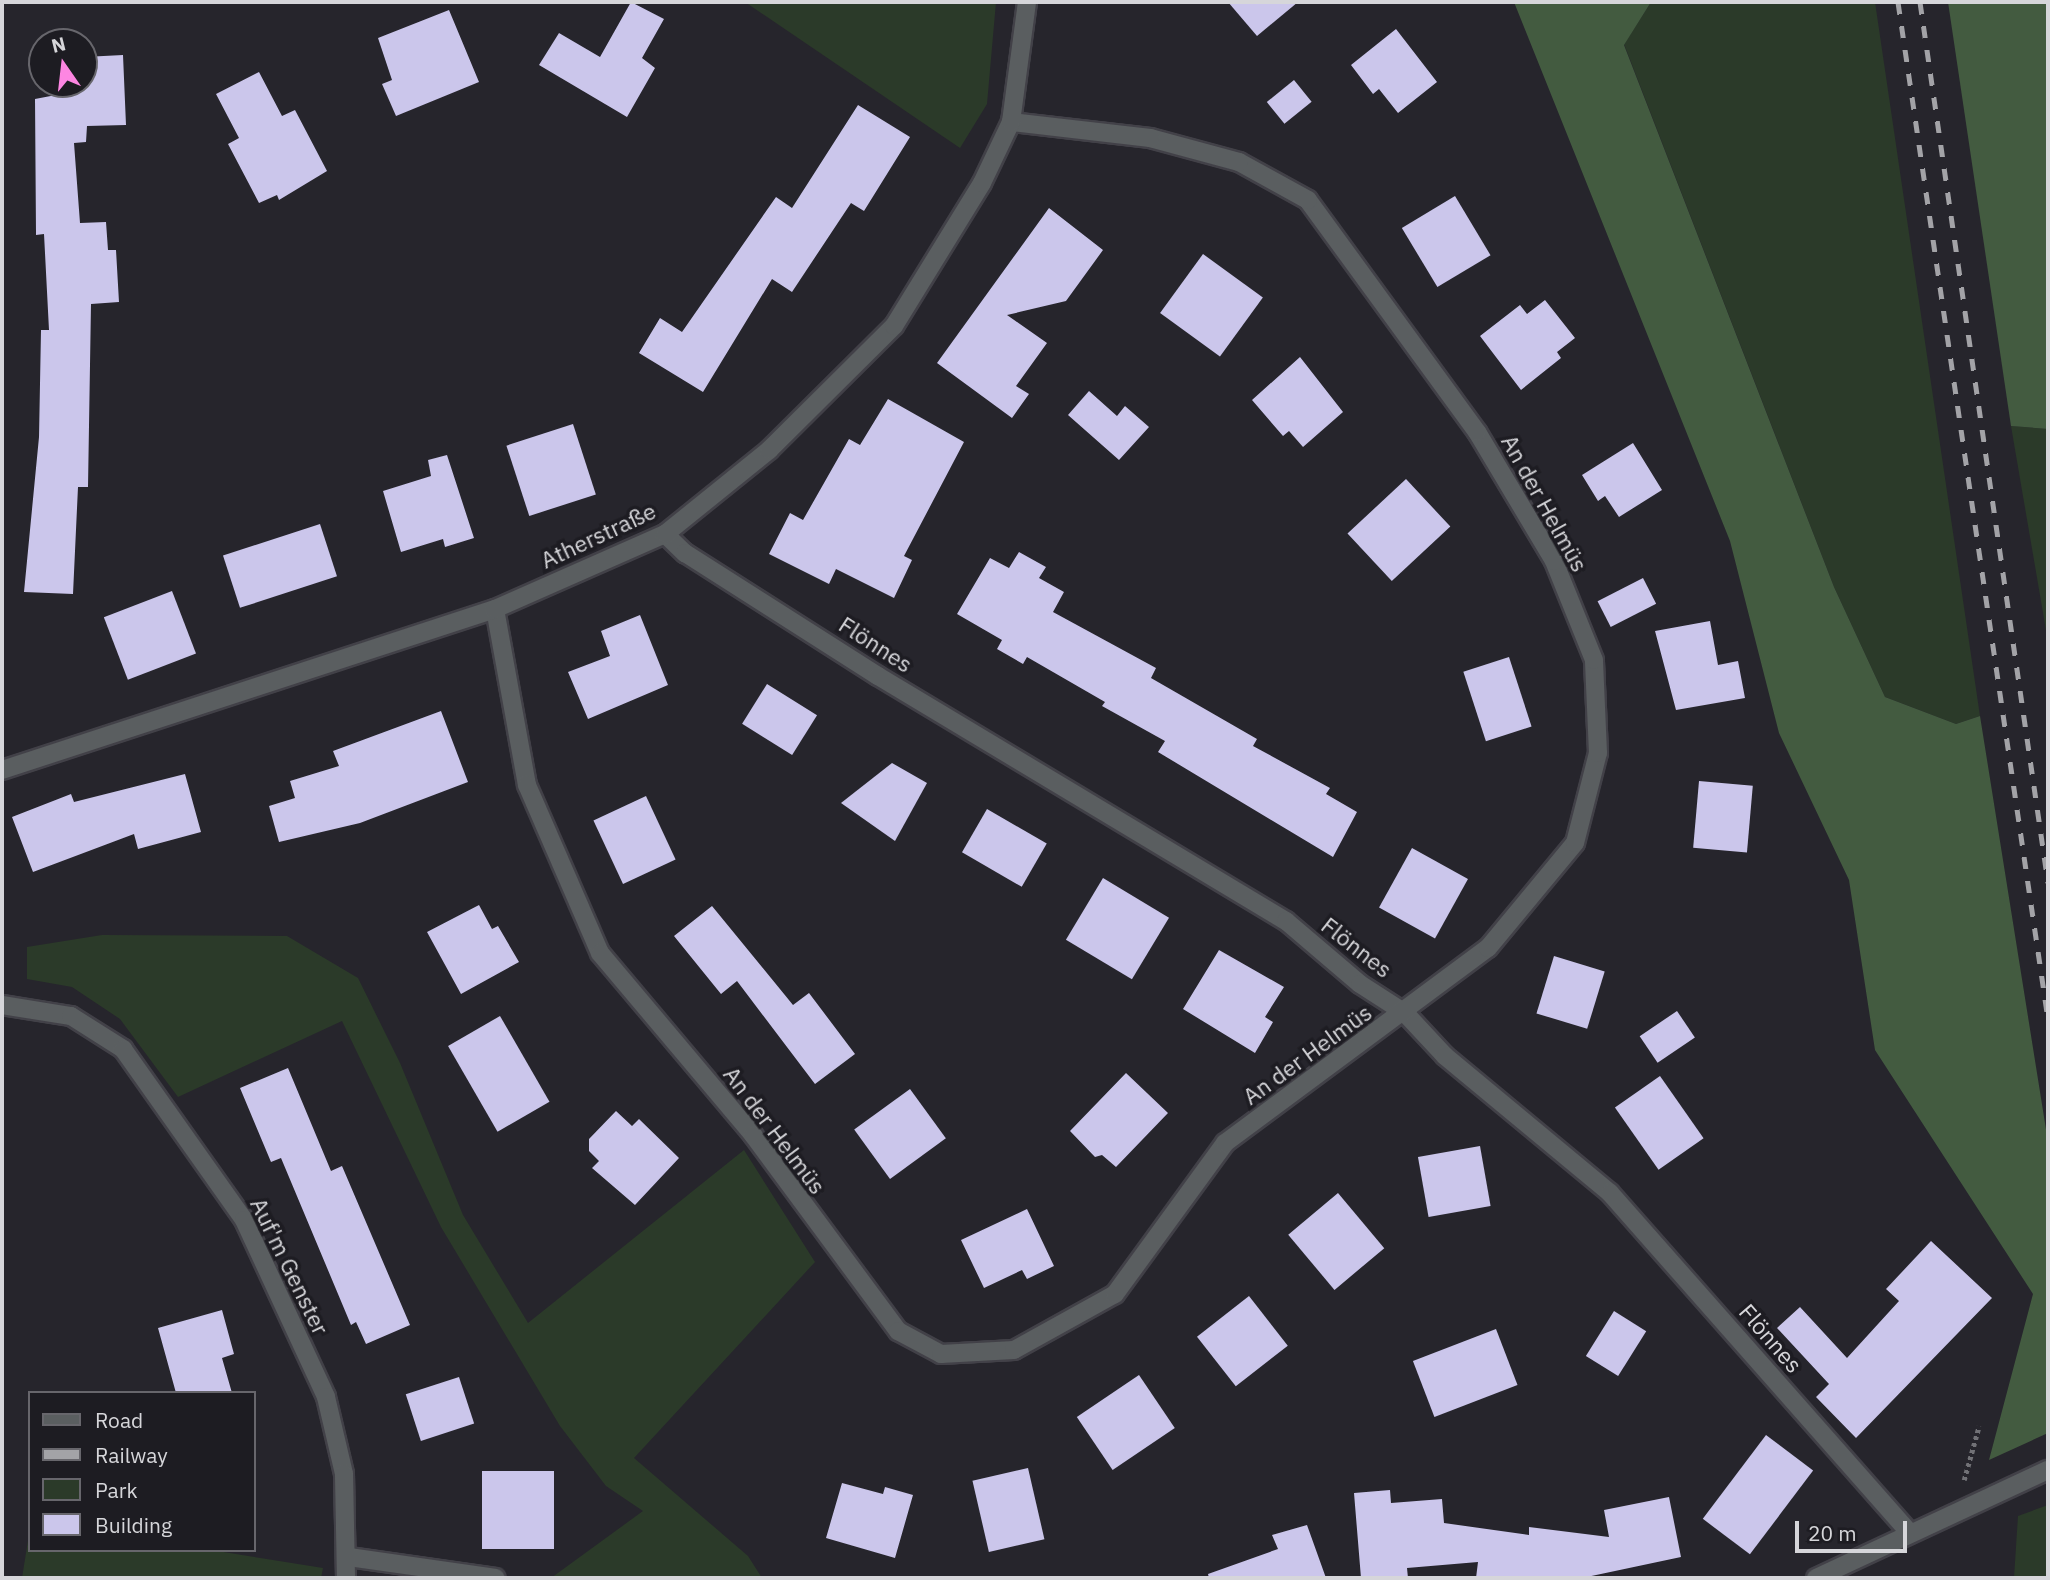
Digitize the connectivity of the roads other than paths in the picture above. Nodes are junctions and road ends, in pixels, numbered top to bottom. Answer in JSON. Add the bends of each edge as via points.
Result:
{"nodes":[{"id":1,"x":1027,"y":2,"type":"edge"},
{"id":2,"x":1011,"y":122,"type":"junction"},
{"id":3,"x":665,"y":534,"type":"junction"},
{"id":4,"x":495,"y":609,"type":"junction"},
{"id":5,"x":2,"y":770,"type":"edge"},
{"id":6,"x":2,"y":1005,"type":"edge"},
{"id":7,"x":1405,"y":1013,"type":"junction"},
{"id":8,"x":2048,"y":1470,"type":"edge"},
{"id":9,"x":1910,"y":1533,"type":"junction"},
{"id":10,"x":349,"y":1558,"type":"junction"},
{"id":11,"x":346,"y":1578,"type":"edge"},
{"id":12,"x":496,"y":1578,"type":"edge"},
{"id":13,"x":1816,"y":1578,"type":"edge"}],
"edges":[{"from":1,"to":2,"type":"street","name":"Atherstraße"},
{"from":2,"to":3,"type":"street","name":"Atherstraße","via":[[982,183],[894,326],[769,450]]},
{"from":2,"to":7,"type":"street","name":"An der Helmüs","via":[[1150,138],[1239,162],[1308,200],[1477,432],[1554,561],[1594,660],[1598,753],[1575,843],[1488,948]]},
{"from":3,"to":4,"type":"street","name":"Atherstraße"},
{"from":3,"to":7,"type":"street","name":"Flönnes","via":[[685,553],[878,676],[1286,921],[1360,984]]},
{"from":4,"to":5,"type":"street","name":"Atherstraße"},
{"from":4,"to":7,"type":"street","name":"An der Helmüs","via":[[527,785],[600,953],[753,1135],[898,1331],[941,1354],[1014,1349],[1115,1294],[1225,1143]]},
{"from":6,"to":10,"type":"street","name":"Auf'm Genster","via":[[71,1016],[122,1049],[243,1220],[326,1397],[344,1474]]},
{"from":7,"to":9,"type":"street","name":"Flönnes","via":[[1446,1056],[1610,1193]]},
{"from":8,"to":9,"type":"street"},
{"from":9,"to":13,"type":"street"},
{"from":10,"to":11,"type":"street","name":"Auf'm Genster"},
{"from":10,"to":12,"type":"street"}]}
